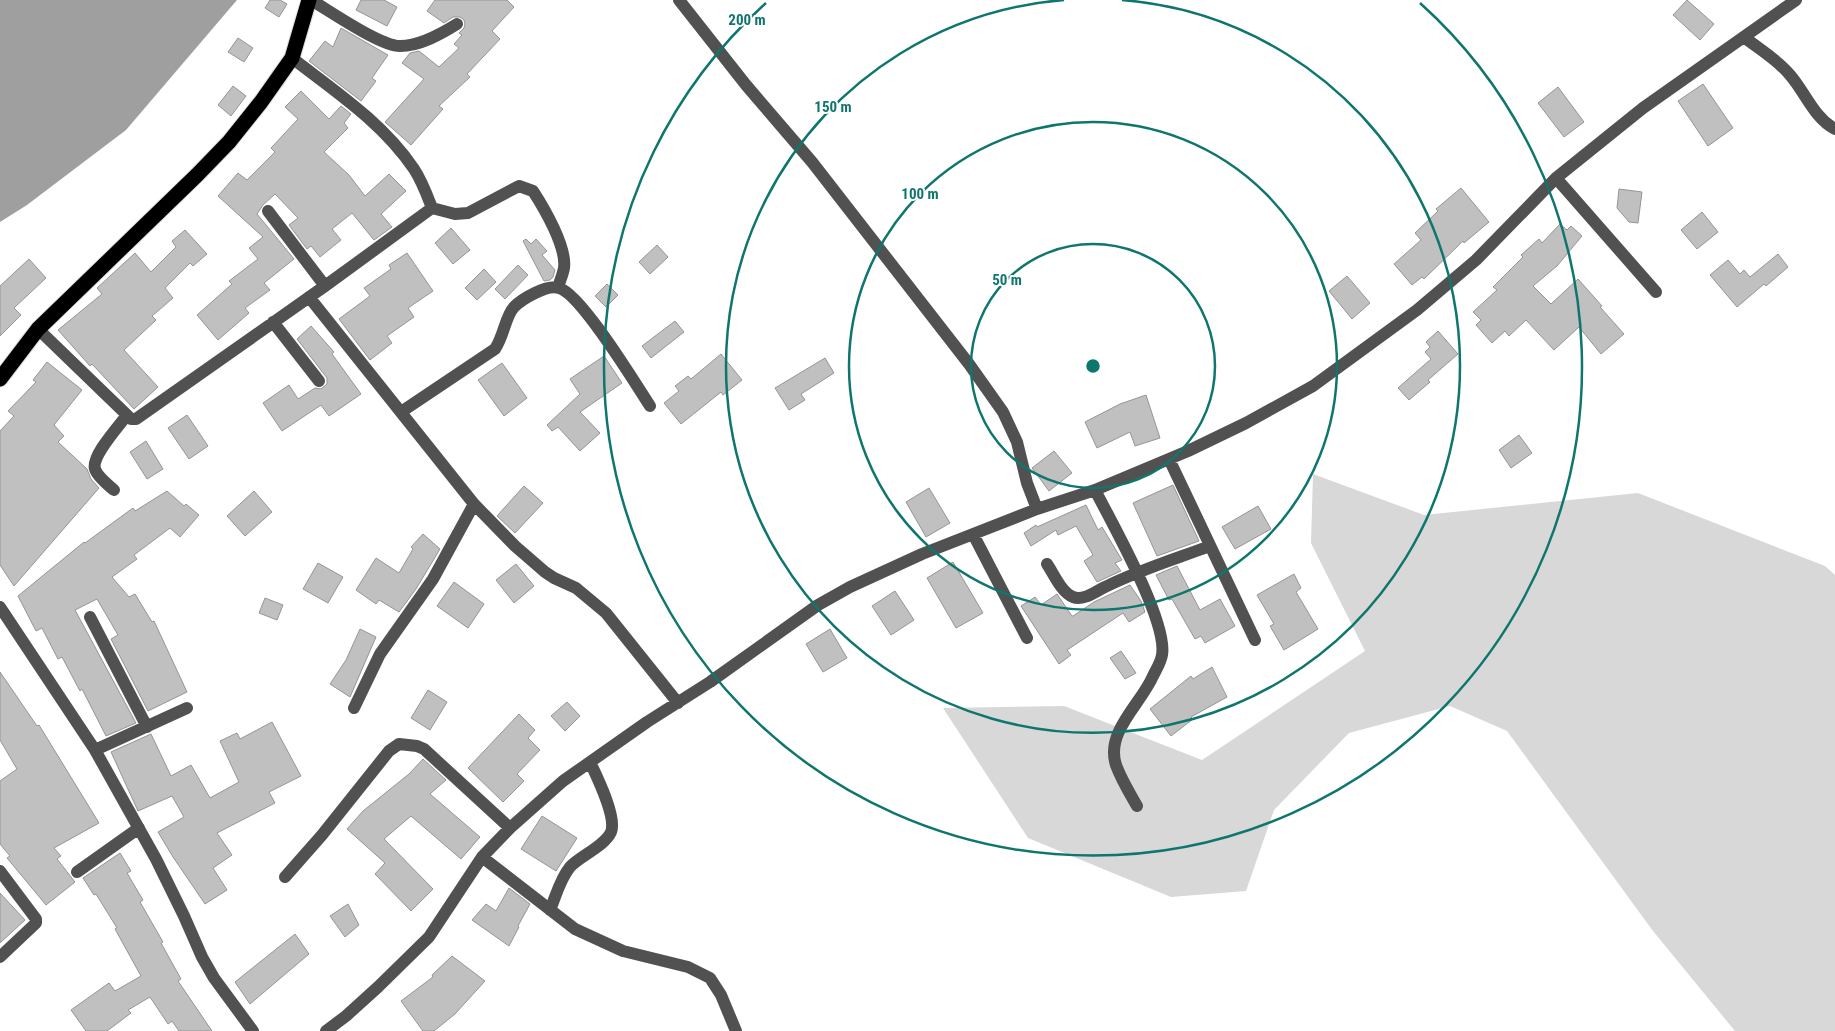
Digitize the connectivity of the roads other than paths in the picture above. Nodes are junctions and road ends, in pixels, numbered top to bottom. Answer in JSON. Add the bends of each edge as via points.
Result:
{"nodes":[{"id":1,"x":310,"y":0,"type":"edge"},
{"id":2,"x":678,"y":0,"type":"edge"},
{"id":3,"x":1796,"y":0,"type":"edge"},
{"id":4,"x":457,"y":24,"type":"dead end"},
{"id":5,"x":1744,"y":37,"type":"junction"},
{"id":6,"x":292,"y":58,"type":"junction"},
{"id":7,"x":1835,"y":129,"type":"edge"},
{"id":8,"x":1556,"y":178,"type":"junction"},
{"id":9,"x":432,"y":208,"type":"junction"},
{"id":10,"x":268,"y":211,"type":"dead end"},
{"id":11,"x":325,"y":286,"type":"junction"},
{"id":12,"x":558,"y":287,"type":"junction"},
{"id":13,"x":1656,"y":292,"type":"dead end"},
{"id":14,"x":309,"y":297,"type":"junction"},
{"id":15,"x":272,"y":322,"type":"junction"},
{"id":16,"x":38,"y":329,"type":"junction"},
{"id":17,"x":0,"y":379,"type":"edge"},
{"id":18,"x":319,"y":381,"type":"dead end"},
{"id":19,"x":650,"y":406,"type":"dead end"},
{"id":20,"x":401,"y":412,"type":"junction"},
{"id":21,"x":127,"y":415,"type":"junction"},
{"id":22,"x":1168,"y":459,"type":"junction"},
{"id":23,"x":114,"y":490,"type":"dead end"},
{"id":24,"x":1096,"y":490,"type":"junction"},
{"id":25,"x":474,"y":504,"type":"junction"},
{"id":26,"x":1037,"y":509,"type":"junction"},
{"id":27,"x":973,"y":534,"type":"junction"},
{"id":28,"x":1210,"y":546,"type":"junction"},
{"id":29,"x":1048,"y":564,"type":"dead end"},
{"id":30,"x":1136,"y":574,"type":"junction"},
{"id":31,"x":0,"y":606,"type":"edge"},
{"id":32,"x":90,"y":617,"type":"dead end"},
{"id":33,"x":1027,"y":638,"type":"dead end"},
{"id":34,"x":1255,"y":640,"type":"dead end"},
{"id":35,"x":678,"y":702,"type":"junction"},
{"id":36,"x":187,"y":708,"type":"dead end"},
{"id":37,"x":354,"y":708,"type":"dead end"},
{"id":38,"x":147,"y":727,"type":"junction"},
{"id":39,"x":95,"y":750,"type":"junction"},
{"id":40,"x":590,"y":762,"type":"junction"},
{"id":41,"x":1137,"y":806,"type":"dead end"},
{"id":42,"x":139,"y":828,"type":"junction"},
{"id":43,"x":510,"y":828,"type":"junction"},
{"id":44,"x":482,"y":857,"type":"junction"},
{"id":45,"x":0,"y":871,"type":"edge"},
{"id":46,"x":77,"y":872,"type":"dead end"},
{"id":47,"x":285,"y":877,"type":"dead end"},
{"id":48,"x":550,"y":910,"type":"junction"},
{"id":49,"x":0,"y":957,"type":"edge"},
{"id":50,"x":253,"y":1031,"type":"edge"},
{"id":51,"x":326,"y":1031,"type":"edge"},
{"id":52,"x":736,"y":1031,"type":"edge"}],
"edges":[{"from":1,"to":4,"type":"street","via":[[380,40],[399,46],[441,34]]},
{"from":1,"to":6,"type":"highway"},
{"from":2,"to":26,"type":"street","via":[[812,162],[969,364],[1002,412],[1017,442]]},
{"from":3,"to":5,"type":"street"},
{"from":5,"to":7,"type":"street","via":[[1790,74],[1816,112]]},
{"from":5,"to":8,"type":"street","via":[[1643,108]]},
{"from":6,"to":9,"type":"street","via":[[373,121],[392,140],[416,171]]},
{"from":6,"to":16,"type":"highway","via":[[229,142]]},
{"from":8,"to":13,"type":"street"},
{"from":8,"to":22,"type":"street","via":[[1476,260],[1417,310],[1352,358],[1313,386],[1246,423]]},
{"from":9,"to":11,"type":"street"},
{"from":9,"to":12,"type":"street","via":[[468,213],[519,186],[533,190],[560,244],[564,266]]},
{"from":10,"to":11,"type":"street"},
{"from":11,"to":14,"type":"street"},
{"from":12,"to":19,"type":"street","via":[[572,296],[595,324]]},
{"from":12,"to":20,"type":"street","via":[[544,288],[517,305],[510,313],[495,349]]},
{"from":14,"to":15,"type":"street"},
{"from":14,"to":20,"type":"street"},
{"from":15,"to":18,"type":"street"},
{"from":15,"to":21,"type":"street","via":[[136,419]]},
{"from":16,"to":17,"type":"highway"},
{"from":16,"to":21,"type":"street"},
{"from":20,"to":25,"type":"street"},
{"from":21,"to":23,"type":"street","via":[[101,450],[95,464],[95,471]]},
{"from":22,"to":24,"type":"street"},
{"from":22,"to":28,"type":"street"},
{"from":24,"to":26,"type":"street"},
{"from":24,"to":30,"type":"street"},
{"from":25,"to":35,"type":"street","via":[[545,572],[576,588],[606,613]]},
{"from":25,"to":37,"type":"street","via":[[433,579],[380,654]]},
{"from":26,"to":27,"type":"street"},
{"from":27,"to":33,"type":"street"},
{"from":27,"to":35,"type":"street","via":[[922,554],[818,605]]},
{"from":28,"to":30,"type":"street"},
{"from":28,"to":34,"type":"street"},
{"from":29,"to":30,"type":"street","via":[[1063,589],[1075,598]]},
{"from":30,"to":41,"type":"street","via":[[1162,637],[1162,655],[1148,688],[1114,746],[1115,763]]},
{"from":31,"to":39,"type":"street"},
{"from":32,"to":38,"type":"street"},
{"from":35,"to":40,"type":"street"},
{"from":36,"to":38,"type":"street"},
{"from":38,"to":39,"type":"street"},
{"from":39,"to":42,"type":"street"},
{"from":40,"to":43,"type":"street","via":[[563,781]]},
{"from":40,"to":48,"type":"street","via":[[608,806],[612,831],[569,869]]},
{"from":42,"to":46,"type":"street"},
{"from":42,"to":50,"type":"street","via":[[202,957]]},
{"from":43,"to":44,"type":"street"},
{"from":43,"to":47,"type":"street","via":[[424,749],[399,744]]},
{"from":44,"to":48,"type":"street"},
{"from":44,"to":51,"type":"street","via":[[429,937],[372,993]]},
{"from":45,"to":49,"type":"street","via":[[34,915],[36,923]]},
{"from":48,"to":52,"type":"street","via":[[575,929],[623,951],[688,967],[710,978]]}]}
